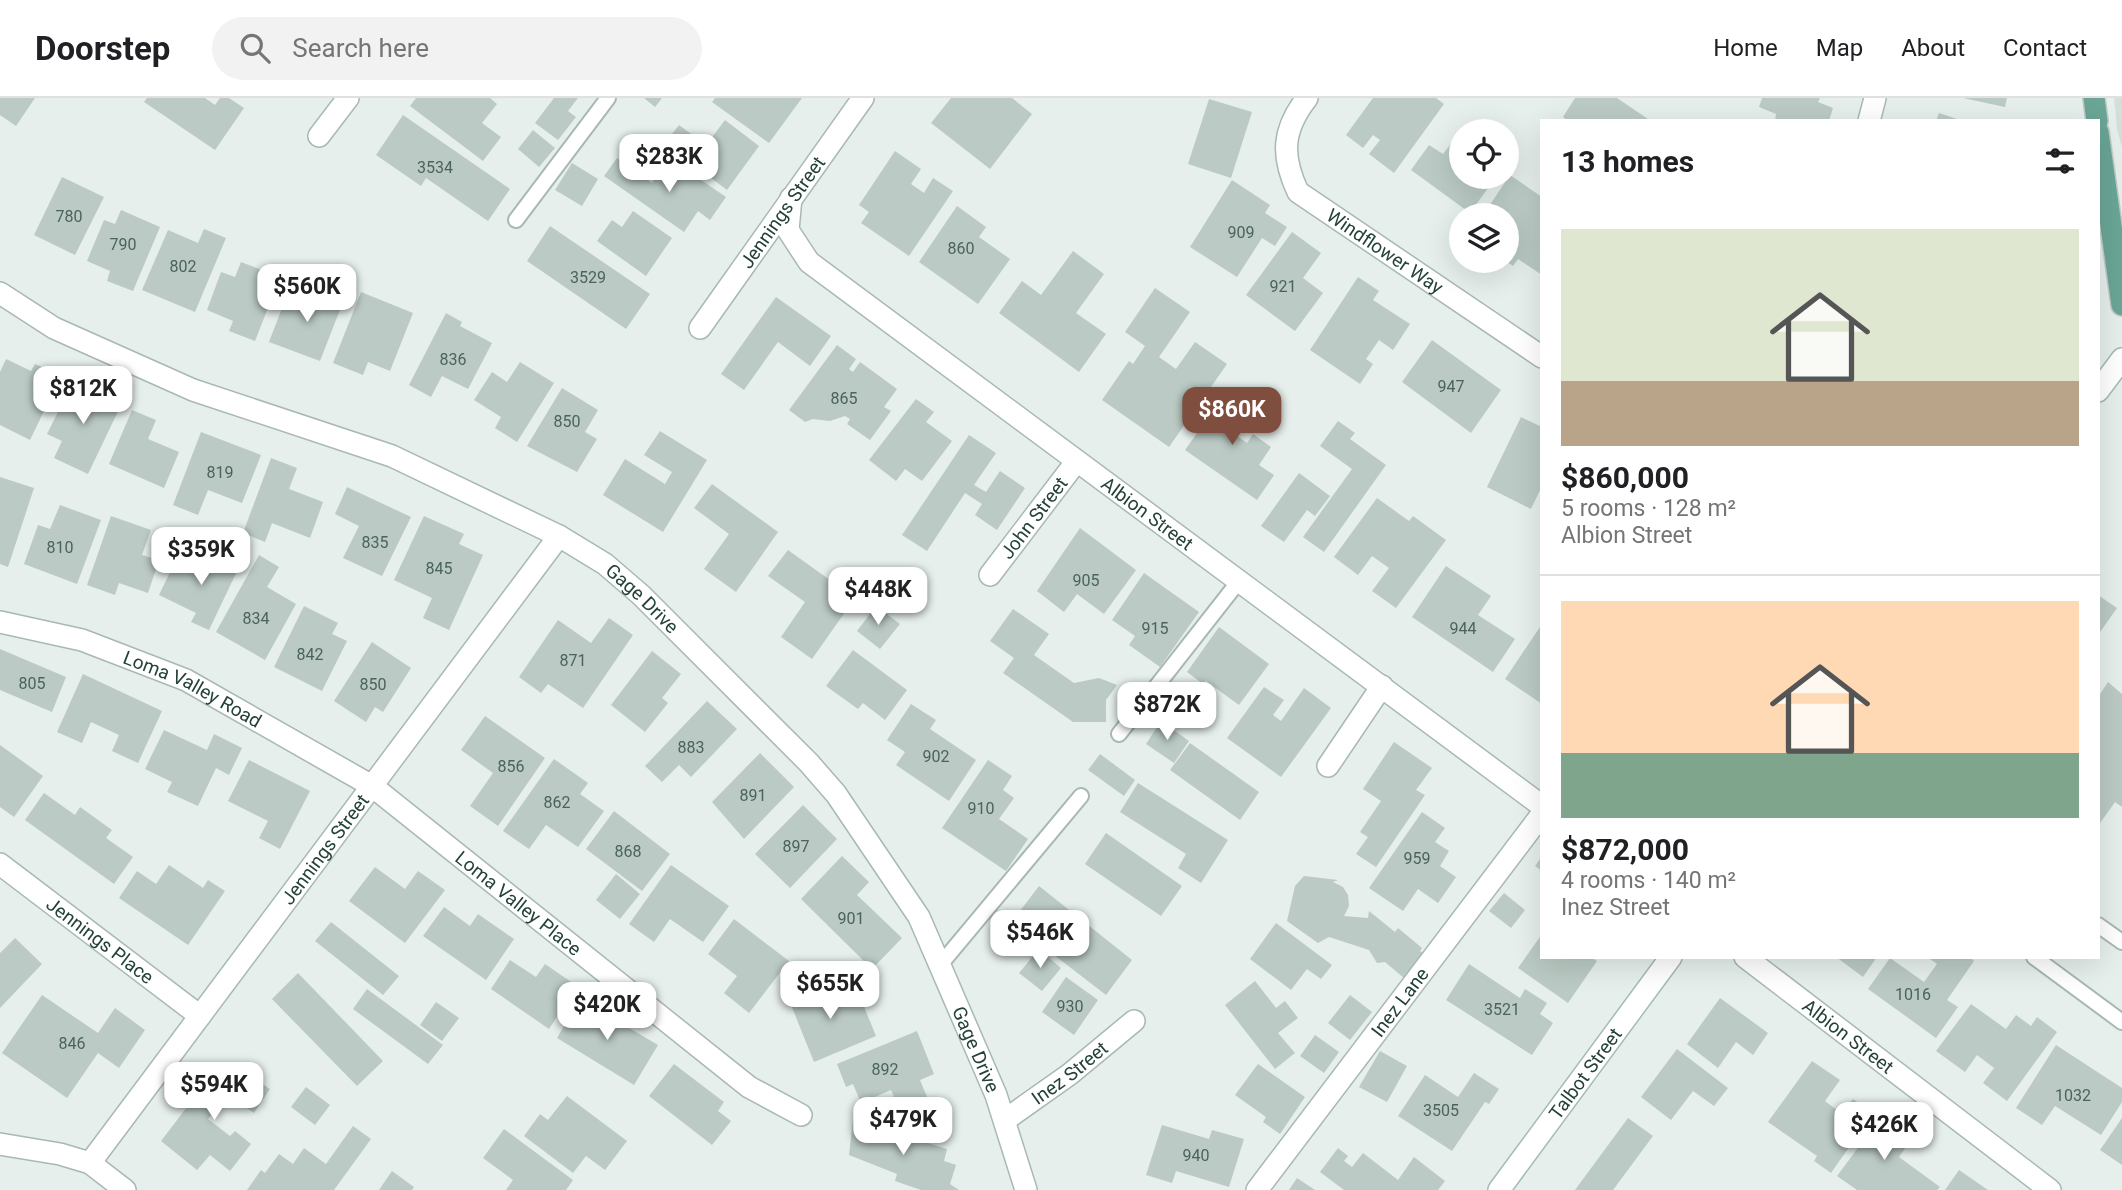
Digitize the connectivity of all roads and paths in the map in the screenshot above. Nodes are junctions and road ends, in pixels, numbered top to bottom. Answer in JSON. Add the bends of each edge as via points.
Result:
{"nodes":[{"id":1,"x":348,"y":98,"type":"edge"},
{"id":2,"x":608,"y":98,"type":"edge"},
{"id":3,"x":863,"y":98,"type":"edge"},
{"id":4,"x":1875,"y":98,"type":"edge"},
{"id":5,"x":2094,"y":98,"type":"edge"},
{"id":6,"x":1301,"y":106,"type":"edge"},
{"id":7,"x":1870,"y":119,"type":"edge"},
{"id":8,"x":2097,"y":119,"type":"edge"},
{"id":9,"x":319,"y":136,"type":"dead end"},
{"id":10,"x":2100,"y":146,"type":"edge"},
{"id":11,"x":2102,"y":160,"type":"junction"},
{"id":12,"x":2122,"y":188,"type":"edge"},
{"id":13,"x":791,"y":198,"type":"junction"},
{"id":14,"x":516,"y":220,"type":"dead end"},
{"id":15,"x":0,"y":293,"type":"edge"},
{"id":16,"x":2122,"y":305,"type":"edge"},
{"id":17,"x":700,"y":328,"type":"dead end"},
{"id":18,"x":1540,"y":356,"type":"edge"},
{"id":19,"x":2122,"y":359,"type":"edge"},
{"id":20,"x":2100,"y":388,"type":"edge"},
{"id":21,"x":1076,"y":462,"type":"junction"},
{"id":22,"x":559,"y":536,"type":"junction"},
{"id":23,"x":990,"y":575,"type":"dead end"},
{"id":24,"x":1239,"y":581,"type":"junction"},
{"id":25,"x":0,"y":622,"type":"edge"},
{"id":26,"x":1382,"y":686,"type":"junction"},
{"id":27,"x":1119,"y":734,"type":"dead end"},
{"id":28,"x":1328,"y":766,"type":"dead end"},
{"id":29,"x":372,"y":786,"type":"junction"},
{"id":30,"x":1081,"y":796,"type":"dead end"},
{"id":31,"x":1540,"y":804,"type":"edge"},
{"id":32,"x":1540,"y":817,"type":"edge"},
{"id":33,"x":0,"y":864,"type":"edge"},
{"id":34,"x":2100,"y":926,"type":"edge"},
{"id":35,"x":2122,"y":942,"type":"edge"},
{"id":36,"x":1670,"y":959,"type":"edge"},
{"id":37,"x":1748,"y":959,"type":"edge"},
{"id":38,"x":2037,"y":959,"type":"edge"},
{"id":39,"x":940,"y":965,"type":"junction"},
{"id":40,"x":200,"y":1016,"type":"junction"},
{"id":41,"x":1134,"y":1021,"type":"dead end"},
{"id":42,"x":2122,"y":1022,"type":"edge"},
{"id":43,"x":801,"y":1115,"type":"dead end"},
{"id":44,"x":1004,"y":1120,"type":"junction"},
{"id":45,"x":0,"y":1144,"type":"edge"},
{"id":46,"x":90,"y":1163,"type":"junction"},
{"id":47,"x":125,"y":1190,"type":"edge"},
{"id":48,"x":1026,"y":1190,"type":"edge"},
{"id":49,"x":1257,"y":1190,"type":"edge"},
{"id":50,"x":1499,"y":1190,"type":"edge"},
{"id":51,"x":2050,"y":1190,"type":"edge"}],
"edges":[{"from":1,"to":9,"type":"street"},
{"from":2,"to":14,"type":"lane"},
{"from":3,"to":13,"type":"street","name":"Jennings Street"},
{"from":4,"to":7,"type":"street"},
{"from":5,"to":8,"type":"main road"},
{"from":6,"to":18,"type":"street","name":"Windflower Way","via":[[1287,139],[1286,168],[1298,192]]},
{"from":10,"to":11,"type":"main road"},
{"from":11,"to":12,"type":"main road","via":[[2108,175]]},
{"from":11,"to":16,"type":"main road"},
{"from":13,"to":17,"type":"street","name":"Jennings Street"},
{"from":13,"to":21,"type":"street","name":"Albion Street","via":[[788,230],[809,262]]},
{"from":15,"to":22,"type":"street","name":"Gage Drive","via":[[54,328],[193,390],[392,456]]},
{"from":19,"to":20,"type":"street"},
{"from":21,"to":23,"type":"street","name":"John Street"},
{"from":21,"to":24,"type":"street","name":"Albion Street"},
{"from":22,"to":29,"type":"street","name":"Jennings Street"},
{"from":22,"to":39,"type":"street","name":"Gage Drive","via":[[605,564],[641,596],[809,762],[919,917]]},
{"from":24,"to":26,"type":"street","name":"Albion Street"},
{"from":24,"to":27,"type":"lane"},
{"from":25,"to":29,"type":"street","name":"Loma Valley Road","via":[[82,640],[186,680]]},
{"from":26,"to":28,"type":"street"},
{"from":26,"to":31,"type":"street","name":"Albion Street"},
{"from":29,"to":40,"type":"street","name":"Jennings Street"},
{"from":29,"to":43,"type":"street","name":"Loma Valley Place","via":[[749,1087]]},
{"from":30,"to":39,"type":"lane"},
{"from":32,"to":49,"type":"street","name":"Inez Lane"},
{"from":33,"to":40,"type":"street","name":"Jennings Place"},
{"from":34,"to":35,"type":"lane"},
{"from":36,"to":50,"type":"street","name":"Talbot Street"},
{"from":37,"to":51,"type":"street","name":"Albion Street"},
{"from":38,"to":42,"type":"lane"},
{"from":39,"to":44,"type":"street","name":"Gage Drive"},
{"from":40,"to":46,"type":"street","name":"Jennings Street"},
{"from":41,"to":44,"type":"street","name":"Inez Street"},
{"from":44,"to":48,"type":"street","name":"Gage Drive"},
{"from":45,"to":46,"type":"street"},
{"from":46,"to":47,"type":"street"}]}
